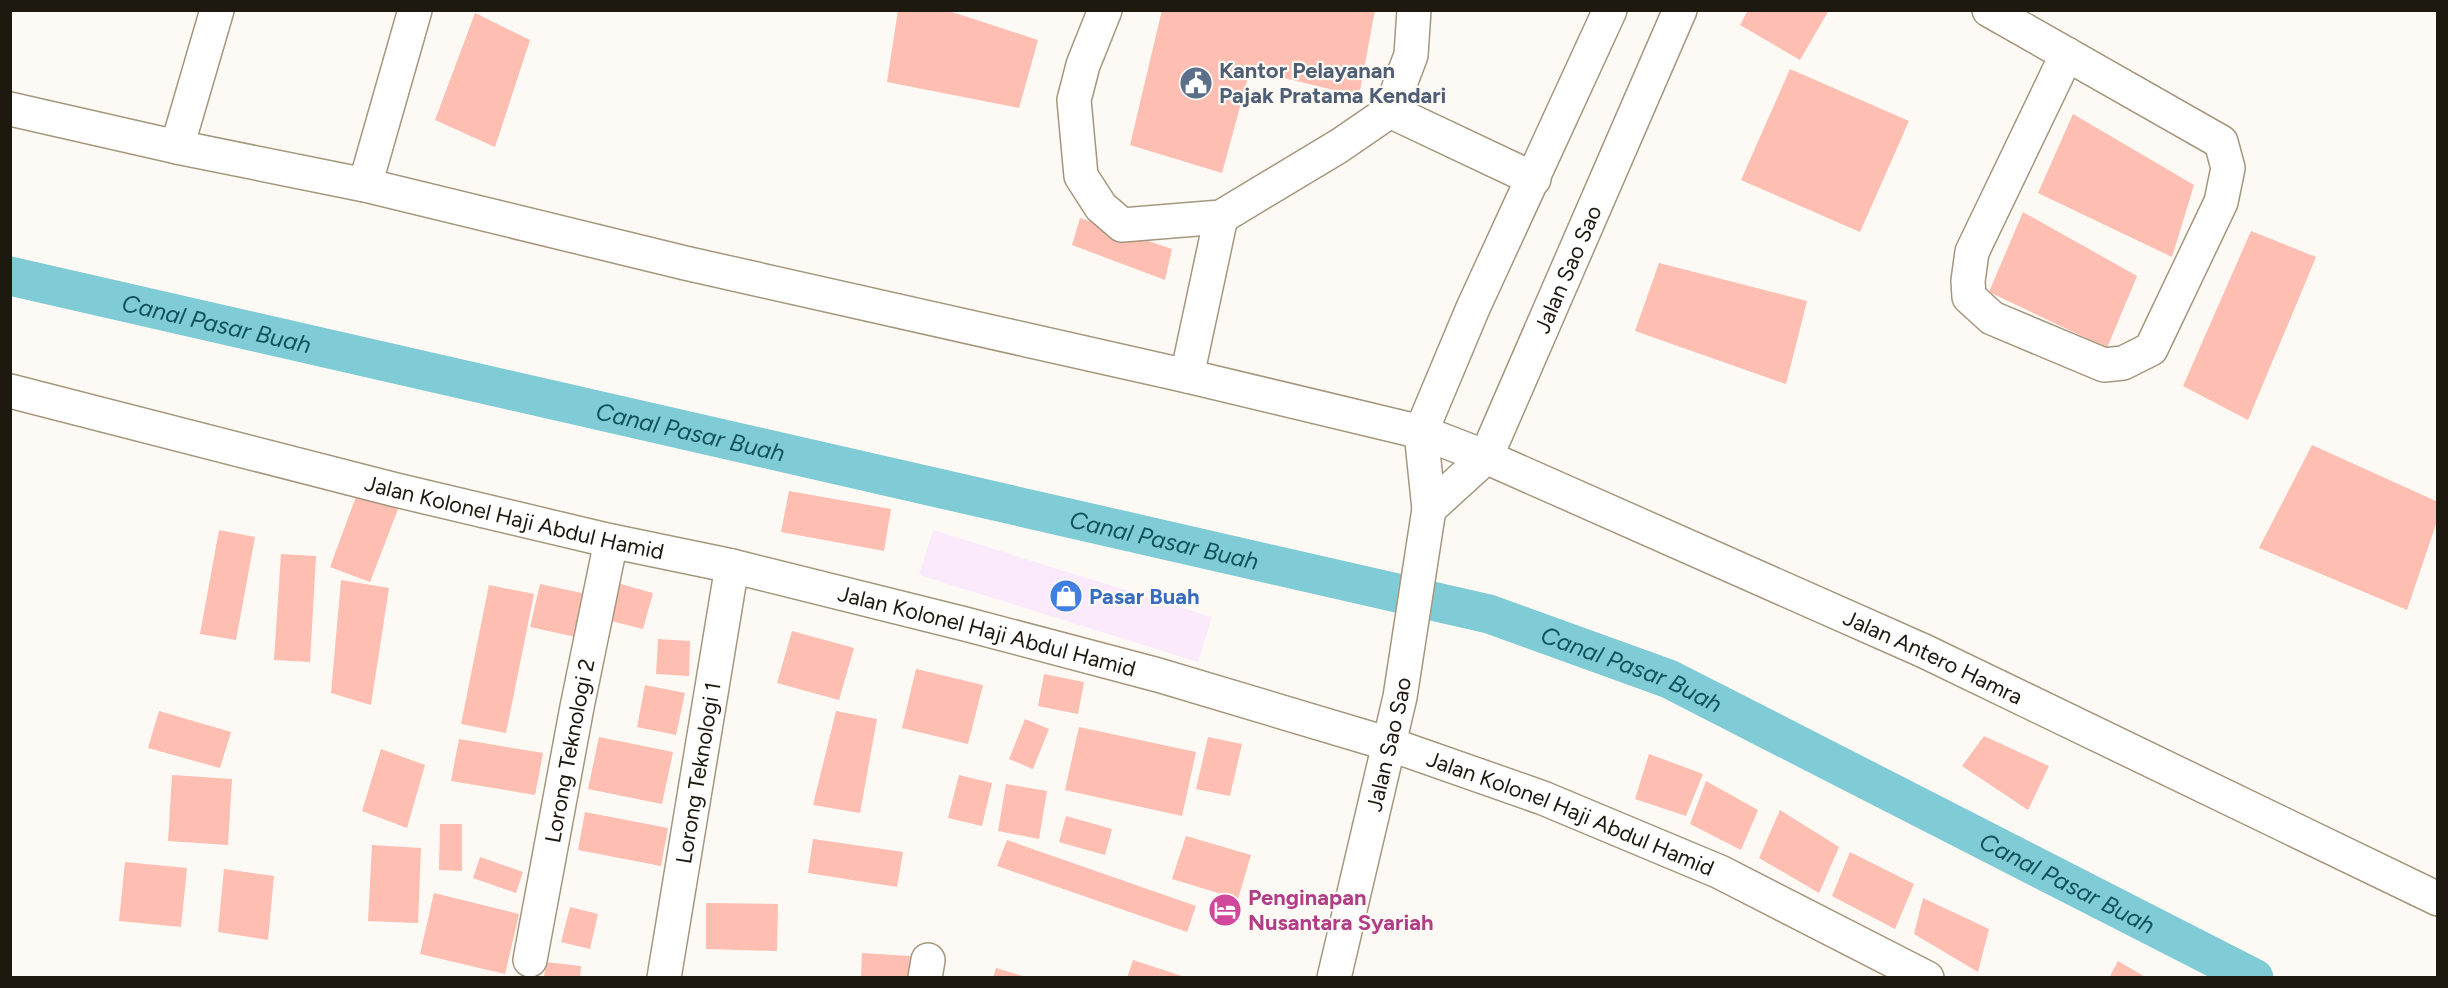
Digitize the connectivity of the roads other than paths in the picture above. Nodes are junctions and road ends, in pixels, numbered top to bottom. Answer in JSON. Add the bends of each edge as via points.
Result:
{"nodes":[{"id":1,"x":217,"y":10,"type":"edge"},
{"id":2,"x":415,"y":10,"type":"edge"},
{"id":3,"x":1105,"y":10,"type":"edge"},
{"id":4,"x":1414,"y":10,"type":"edge"},
{"id":5,"x":1610,"y":10,"type":"edge"},
{"id":6,"x":1680,"y":10,"type":"edge"},
{"id":7,"x":1989,"y":10,"type":"edge"},
{"id":8,"x":2067,"y":54,"type":"junction"},
{"id":9,"x":10,"y":109,"type":"edge"},
{"id":10,"x":1390,"y":111,"type":"junction"},
{"id":11,"x":177,"y":147,"type":"junction"},
{"id":12,"x":1534,"y":179,"type":"junction"},
{"id":13,"x":365,"y":184,"type":"junction"},
{"id":14,"x":1221,"y":217,"type":"junction"},
{"id":15,"x":1186,"y":376,"type":"junction"},
{"id":16,"x":10,"y":391,"type":"edge"},
{"id":17,"x":1421,"y":432,"type":"junction"},
{"id":18,"x":1486,"y":456,"type":"junction"},
{"id":19,"x":1429,"y":509,"type":"junction"},
{"id":20,"x":611,"y":542,"type":"junction"},
{"id":21,"x":732,"y":566,"type":"junction"},
{"id":22,"x":1389,"y":744,"type":"junction"},
{"id":23,"x":2438,"y":899,"type":"edge"},
{"id":24,"x":530,"y":960,"type":"dead end"},
{"id":25,"x":664,"y":978,"type":"edge"},
{"id":26,"x":1334,"y":978,"type":"edge"},
{"id":27,"x":1927,"y":978,"type":"edge"}],
"edges":[{"from":1,"to":11,"type":"street"},
{"from":2,"to":13,"type":"street"},
{"from":3,"to":14,"type":"street","via":[[1074,100],[1082,176],[1101,207],[1122,225]]},
{"from":4,"to":10,"type":"street","via":[[1412,55]]},
{"from":5,"to":12,"type":"street","name":"Jalan Sao Sao"},
{"from":6,"to":18,"type":"street","name":"Jalan Sao Sao"},
{"from":7,"to":8,"type":"street"},
{"from":8,"to":8,"type":"street","via":[[2221,142],[2228,168],[2221,202],[2151,350],[2123,363],[2104,365],[1992,318],[1969,297],[1972,252]]},
{"from":9,"to":11,"type":"street","name":"Jalan Antero Hamra"},
{"from":10,"to":12,"type":"street"},
{"from":10,"to":14,"type":"street"},
{"from":11,"to":13,"type":"street","name":"Jalan Antero Hamra"},
{"from":12,"to":17,"type":"street","name":"Jalan Sao Sao","via":[[1473,308]]},
{"from":13,"to":15,"type":"street","name":"Jalan Antero Hamra","via":[[685,263]]},
{"from":14,"to":15,"type":"street"},
{"from":15,"to":17,"type":"street","name":"Jalan Antero Hamra"},
{"from":16,"to":20,"type":"street","name":"Jalan Kolonel Haji Abdul Hamid"},
{"from":17,"to":18,"type":"street","name":"Jalan Antero Hamra"},
{"from":17,"to":19,"type":"street","name":"Jalan Sao Sao"},
{"from":18,"to":19,"type":"street","name":"Jalan Sao Sao"},
{"from":18,"to":23,"type":"street","name":"Jalan Antero Hamra","via":[[1924,651]]},
{"from":19,"to":22,"type":"street","name":"Jalan Sao Sao"},
{"from":20,"to":21,"type":"street","name":"Jalan Kolonel Haji Abdul Hamid"},
{"from":20,"to":24,"type":"street","name":"Lorong Teknologi 2"},
{"from":21,"to":22,"type":"street","name":"Jalan Kolonel Haji Abdul Hamid","via":[[1158,675]]},
{"from":21,"to":25,"type":"street","name":"Lorong Teknologi 1"},
{"from":22,"to":26,"type":"street","name":"Jalan Sao Sao"},
{"from":22,"to":27,"type":"street","name":"Jalan Kolonel Haji Abdul Hamid","via":[[1543,798],[1720,873]]}]}
